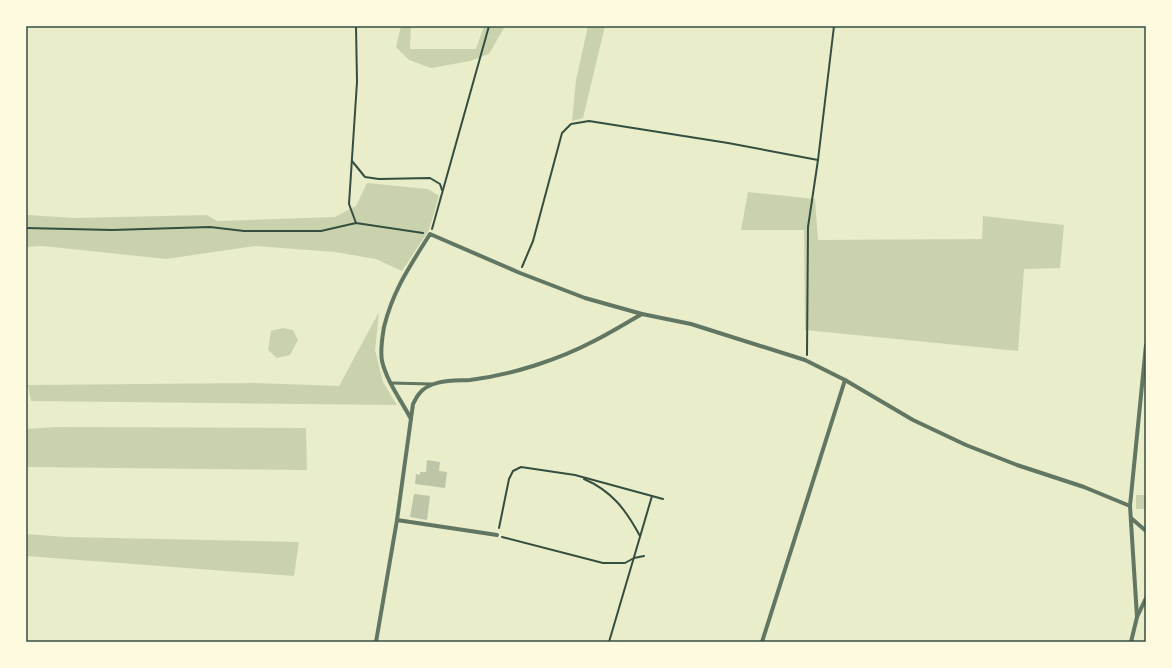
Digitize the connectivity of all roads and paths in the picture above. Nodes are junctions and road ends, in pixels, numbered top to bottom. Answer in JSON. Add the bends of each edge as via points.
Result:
{"nodes":[{"id":1,"x":356,"y":26,"type":"edge"},
{"id":2,"x":489,"y":26,"type":"edge"},
{"id":3,"x":834,"y":26,"type":"edge"},
{"id":4,"x":818,"y":160,"type":"junction"},
{"id":5,"x":352,"y":161,"type":"junction"},
{"id":6,"x":443,"y":191,"type":"junction"},
{"id":7,"x":356,"y":223,"type":"junction"},
{"id":8,"x":26,"y":228,"type":"edge"},
{"id":9,"x":430,"y":234,"type":"junction"},
{"id":10,"x":520,"y":273,"type":"junction"},
{"id":11,"x":642,"y":314,"type":"junction"},
{"id":12,"x":1146,"y":345,"type":"edge"},
{"id":13,"x":805,"y":360,"type":"junction"},
{"id":14,"x":845,"y":380,"type":"junction"},
{"id":15,"x":391,"y":383,"type":"junction"},
{"id":16,"x":432,"y":384,"type":"junction"},
{"id":17,"x":411,"y":419,"type":"junction"},
{"id":18,"x":575,"y":475,"type":"junction"},
{"id":19,"x":652,"y":496,"type":"junction"},
{"id":20,"x":663,"y":499,"type":"dead end"},
{"id":21,"x":1130,"y":506,"type":"junction"},
{"id":22,"x":1131,"y":518,"type":"junction"},
{"id":23,"x":397,"y":520,"type":"junction"},
{"id":24,"x":1146,"y":531,"type":"edge"},
{"id":25,"x":497,"y":535,"type":"junction"},
{"id":26,"x":640,"y":536,"type":"junction"},
{"id":27,"x":644,"y":556,"type":"dead end"},
{"id":28,"x":634,"y":558,"type":"junction"},
{"id":29,"x":1146,"y":598,"type":"edge"},
{"id":30,"x":1137,"y":617,"type":"junction"},
{"id":31,"x":376,"y":642,"type":"edge"},
{"id":32,"x":609,"y":642,"type":"edge"},
{"id":33,"x":762,"y":642,"type":"edge"},
{"id":34,"x":1131,"y":642,"type":"edge"}],
"edges":[{"from":1,"to":5,"type":"path","via":[[357,82]]},
{"from":2,"to":6,"type":"path"},
{"from":3,"to":4,"type":"path"},
{"from":4,"to":10,"type":"path","via":[[589,121],[571,124],[562,133],[533,241]]},
{"from":4,"to":13,"type":"path","via":[[808,227],[808,352]]},
{"from":5,"to":6,"type":"path","via":[[365,177],[430,178],[440,184]]},
{"from":5,"to":7,"type":"path","via":[[349,204]]},
{"from":6,"to":9,"type":"path"},
{"from":7,"to":8,"type":"path","via":[[320,231],[244,231],[210,227],[112,230]]},
{"from":7,"to":9,"type":"path"},
{"from":9,"to":10,"type":"street"},
{"from":9,"to":15,"type":"street","via":[[403,278],[387,317],[381,353]]},
{"from":10,"to":11,"type":"street","via":[[586,298]]},
{"from":11,"to":13,"type":"street","via":[[691,324]]},
{"from":11,"to":16,"type":"street","via":[[595,341],[524,369],[471,380]]},
{"from":12,"to":21,"type":"street"},
{"from":13,"to":14,"type":"street"},
{"from":14,"to":21,"type":"street","via":[[913,420],[966,445]]},
{"from":14,"to":33,"type":"street"},
{"from":15,"to":16,"type":"lane"},
{"from":15,"to":17,"type":"street"},
{"from":16,"to":17,"type":"street","via":[[419,394],[413,404]]},
{"from":17,"to":23,"type":"street"},
{"from":18,"to":19,"type":"path"},
{"from":18,"to":25,"type":"path","via":[[521,467],[513,471]]},
{"from":18,"to":26,"type":"path","via":[[610,494]]},
{"from":19,"to":20,"type":"path"},
{"from":19,"to":26,"type":"path"},
{"from":21,"to":22,"type":"street"},
{"from":22,"to":24,"type":"street"},
{"from":22,"to":30,"type":"street"},
{"from":23,"to":25,"type":"street"},
{"from":23,"to":31,"type":"street"},
{"from":25,"to":28,"type":"path","via":[[603,563],[625,563]]},
{"from":26,"to":28,"type":"path"},
{"from":27,"to":28,"type":"path"},
{"from":28,"to":32,"type":"path"},
{"from":29,"to":30,"type":"street"},
{"from":30,"to":34,"type":"street"}]}
